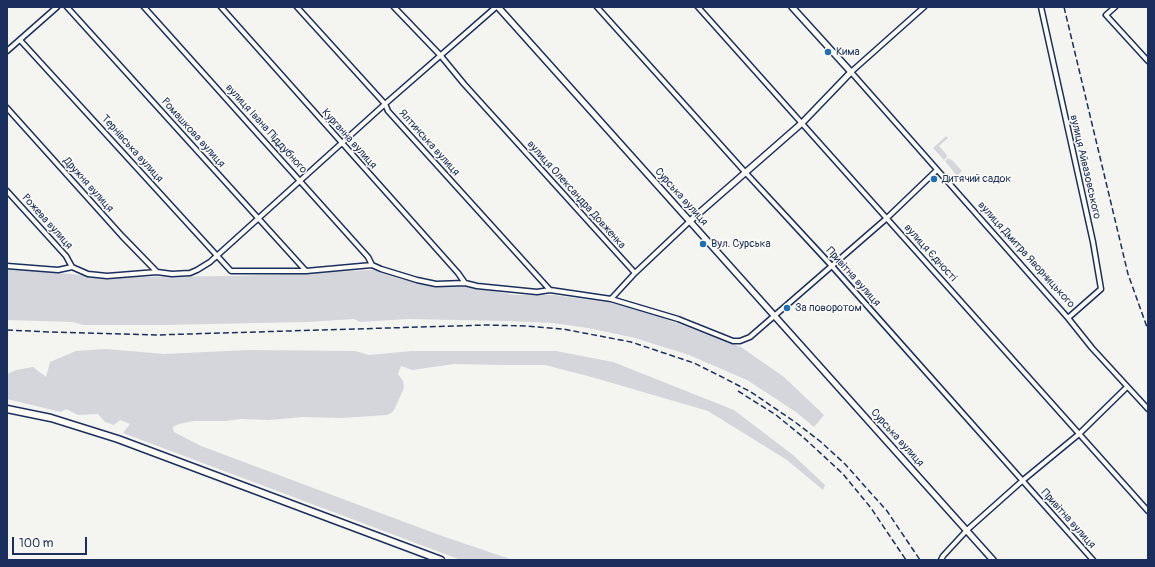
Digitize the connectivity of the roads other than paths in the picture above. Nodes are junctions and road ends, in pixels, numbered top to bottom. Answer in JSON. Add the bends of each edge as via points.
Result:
{"nodes":[{"id":1,"x":57,"y":7,"type":"edge"},
{"id":2,"x":67,"y":7,"type":"edge"},
{"id":3,"x":144,"y":7,"type":"edge"},
{"id":4,"x":221,"y":7,"type":"edge"},
{"id":5,"x":297,"y":7,"type":"edge"},
{"id":6,"x":394,"y":7,"type":"edge"},
{"id":7,"x":497,"y":7,"type":"edge"},
{"id":8,"x":597,"y":7,"type":"edge"},
{"id":9,"x":698,"y":7,"type":"edge"},
{"id":10,"x":792,"y":7,"type":"edge"},
{"id":11,"x":924,"y":7,"type":"edge"},
{"id":12,"x":1041,"y":7,"type":"edge"},
{"id":13,"x":1115,"y":7,"type":"edge"},
{"id":14,"x":20,"y":40,"type":"junction"},
{"id":15,"x":7,"y":51,"type":"edge"},
{"id":16,"x":441,"y":56,"type":"junction"},
{"id":17,"x":1148,"y":61,"type":"edge"},
{"id":18,"x":852,"y":72,"type":"junction"},
{"id":19,"x":385,"y":104,"type":"junction"},
{"id":20,"x":7,"y":108,"type":"edge"},
{"id":21,"x":802,"y":123,"type":"junction"},
{"id":22,"x":342,"y":144,"type":"junction"},
{"id":23,"x":937,"y":170,"type":"junction"},
{"id":24,"x":745,"y":172,"type":"junction"},
{"id":25,"x":301,"y":181,"type":"junction"},
{"id":26,"x":7,"y":191,"type":"edge"},
{"id":27,"x":258,"y":218,"type":"junction"},
{"id":28,"x":887,"y":218,"type":"junction"},
{"id":29,"x":690,"y":221,"type":"junction"},
{"id":30,"x":217,"y":255,"type":"junction"},
{"id":31,"x":372,"y":265,"type":"junction"},
{"id":32,"x":7,"y":266,"type":"edge"},
{"id":33,"x":831,"y":266,"type":"junction"},
{"id":34,"x":72,"y":267,"type":"junction"},
{"id":35,"x":306,"y":271,"type":"junction"},
{"id":36,"x":158,"y":272,"type":"junction"},
{"id":37,"x":635,"y":273,"type":"junction"},
{"id":38,"x":464,"y":284,"type":"junction"},
{"id":39,"x":550,"y":290,"type":"junction"},
{"id":40,"x":611,"y":299,"type":"junction"},
{"id":41,"x":774,"y":314,"type":"junction"},
{"id":42,"x":1068,"y":318,"type":"junction"},
{"id":43,"x":1127,"y":387,"type":"junction"},
{"id":44,"x":7,"y":409,"type":"edge"},
{"id":45,"x":1148,"y":409,"type":"edge"},
{"id":46,"x":1079,"y":434,"type":"junction"},
{"id":47,"x":1022,"y":481,"type":"junction"},
{"id":48,"x":1148,"y":511,"type":"edge"},
{"id":49,"x":967,"y":530,"type":"junction"},
{"id":50,"x":441,"y":560,"type":"edge"},
{"id":51,"x":941,"y":560,"type":"edge"},
{"id":52,"x":993,"y":560,"type":"edge"},
{"id":53,"x":1093,"y":560,"type":"edge"}],
"edges":[{"from":1,"to":14,"type":"street"},
{"from":2,"to":27,"type":"street","name":"Ромашкова вулиця"},
{"from":3,"to":25,"type":"street","name":"вулиця Івана Піддубного"},
{"from":4,"to":22,"type":"street","name":"Курганна вулиця"},
{"from":5,"to":19,"type":"street","name":"Ялтинська вулиця"},
{"from":6,"to":16,"type":"street","name":"вулиця Олександра Довженка"},
{"from":7,"to":16,"type":"street"},
{"from":7,"to":29,"type":"street","name":"Сурська вулиця"},
{"from":8,"to":24,"type":"street","name":"Привітна вулиця"},
{"from":9,"to":21,"type":"street","name":"вулиця Єдності"},
{"from":10,"to":18,"type":"street","name":"вулиця Дмитра Яворницького"},
{"from":11,"to":18,"type":"street"},
{"from":12,"to":42,"type":"street","name":"вулиця Айвазовського","via":[[1101,289]]},
{"from":13,"to":17,"type":"street","via":[[1106,15]]},
{"from":14,"to":15,"type":"street"},
{"from":14,"to":30,"type":"street","name":"Тернівська вулиця"},
{"from":16,"to":19,"type":"street"},
{"from":16,"to":37,"type":"street","name":"вулиця Олександра Довженка"},
{"from":18,"to":21,"type":"street"},
{"from":18,"to":23,"type":"street","name":"вулиця Дмитра Яворницького"},
{"from":19,"to":22,"type":"street"},
{"from":19,"to":39,"type":"street","name":"Ялтинська вулиця","via":[[388,111]]},
{"from":20,"to":36,"type":"street","name":"Дружня вулиця","via":[[122,236]]},
{"from":21,"to":24,"type":"street"},
{"from":21,"to":28,"type":"street","name":"вулиця Єдності"},
{"from":22,"to":25,"type":"street"},
{"from":22,"to":38,"type":"street","name":"Курганна вулиця","via":[[458,274]]},
{"from":23,"to":28,"type":"street"},
{"from":23,"to":42,"type":"street","name":"вулиця Дмитра Яворницького"},
{"from":24,"to":29,"type":"street"},
{"from":24,"to":33,"type":"street","name":"Привітна вулиця"},
{"from":25,"to":27,"type":"street"},
{"from":25,"to":31,"type":"street","name":"вулиця Івана Піддубного","via":[[368,257]]},
{"from":26,"to":34,"type":"street","name":"Рожева вулиця","via":[[66,256]]},
{"from":27,"to":30,"type":"street"},
{"from":27,"to":35,"type":"street","name":"Ромашкова вулиця"},
{"from":28,"to":33,"type":"street"},
{"from":28,"to":46,"type":"street","name":"вулиця Єдності"},
{"from":29,"to":37,"type":"street"},
{"from":29,"to":41,"type":"street","name":"Сурська вулиця"},
{"from":30,"to":35,"type":"street","name":"Тернівська вулиця","via":[[231,271]]},
{"from":30,"to":36,"type":"street","via":[[190,273]]},
{"from":31,"to":35,"type":"street"},
{"from":31,"to":38,"type":"street","via":[[436,284]]},
{"from":32,"to":34,"type":"street","via":[[58,270]]},
{"from":33,"to":41,"type":"street"},
{"from":33,"to":47,"type":"street","name":"Привітна вулиця"},
{"from":34,"to":36,"type":"street","via":[[88,274],[107,276]]},
{"from":37,"to":40,"type":"street"},
{"from":38,"to":39,"type":"street","via":[[537,292]]},
{"from":39,"to":40,"type":"street"},
{"from":40,"to":41,"type":"street","via":[[678,319],[734,341],[750,336]]},
{"from":41,"to":49,"type":"street","name":"Сурська вулиця"},
{"from":42,"to":43,"type":"street","name":"вулиця Дмитра Яворницького"},
{"from":43,"to":45,"type":"street","name":"вулиця Дмитра Яворницького"},
{"from":43,"to":46,"type":"street"},
{"from":44,"to":50,"type":"main road","via":[[51,418],[118,439]]},
{"from":46,"to":47,"type":"street"},
{"from":46,"to":48,"type":"street","name":"вулиця Єдності"},
{"from":47,"to":49,"type":"street"},
{"from":47,"to":53,"type":"street","name":"Привітна вулиця"},
{"from":49,"to":51,"type":"street"},
{"from":49,"to":52,"type":"street","name":"Сурська вулиця"}]}
